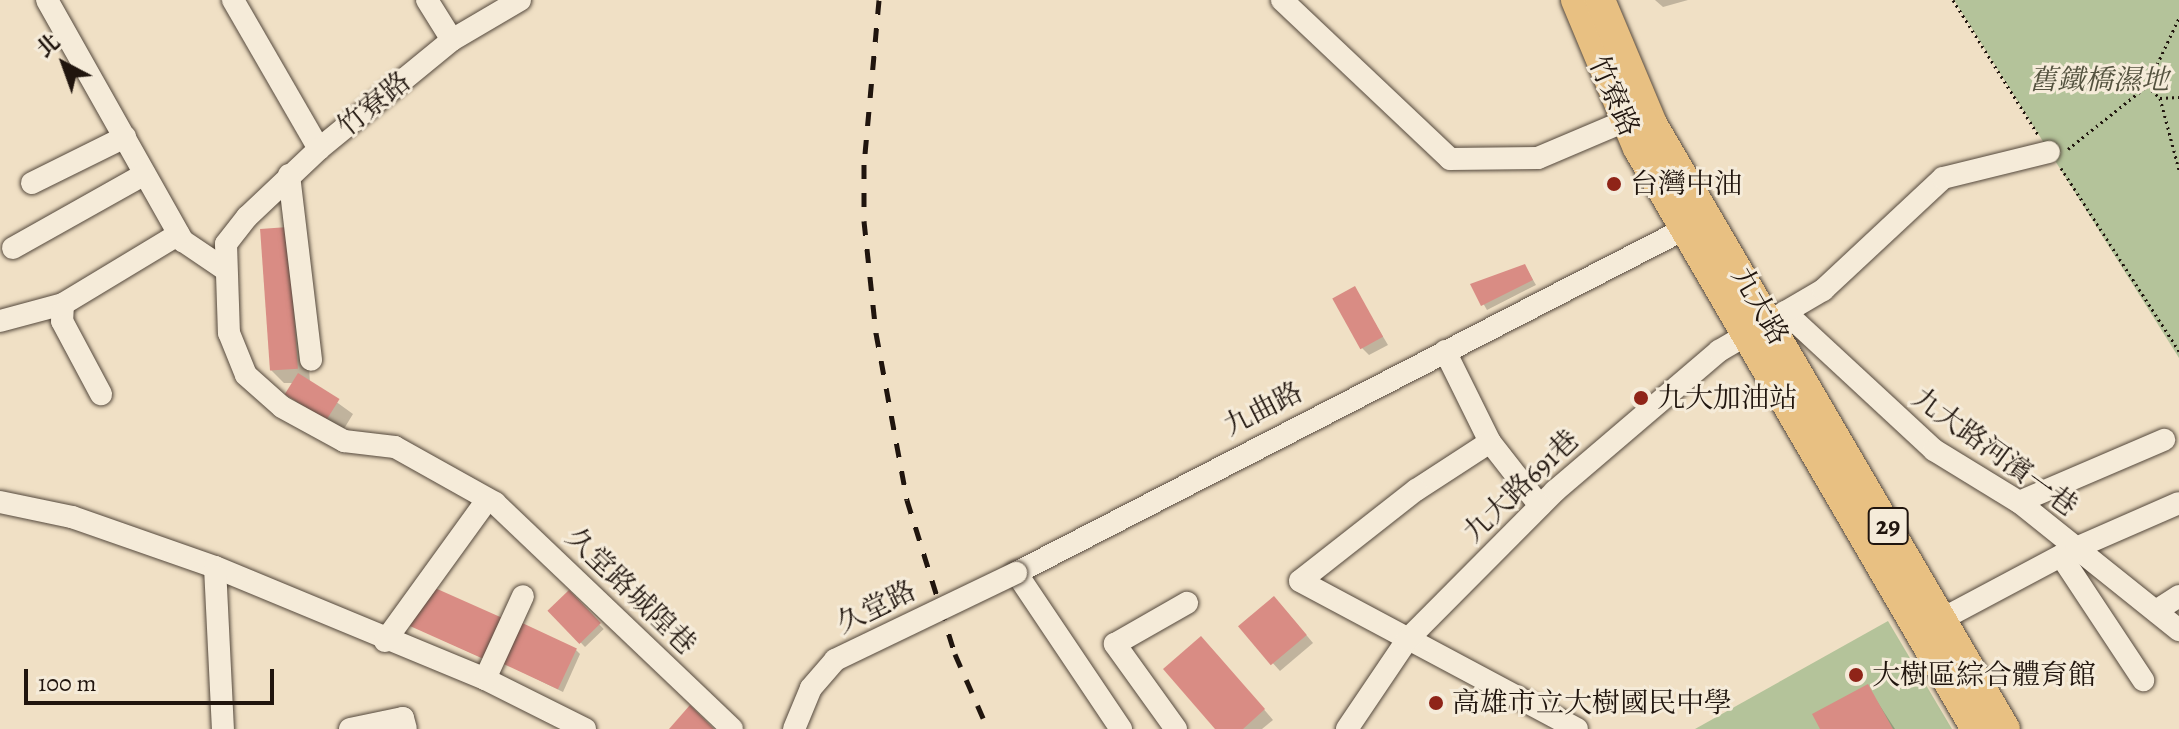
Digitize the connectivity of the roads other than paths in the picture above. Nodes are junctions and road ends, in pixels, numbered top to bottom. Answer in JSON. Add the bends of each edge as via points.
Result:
{"nodes":[{"id":1,"x":47,"y":0,"type":"edge"},
{"id":2,"x":233,"y":0,"type":"edge"},
{"id":3,"x":427,"y":0,"type":"edge"},
{"id":4,"x":520,"y":0,"type":"edge"},
{"id":5,"x":1282,"y":0,"type":"edge"},
{"id":6,"x":1589,"y":2,"type":"edge"},
{"id":7,"x":452,"y":40,"type":"junction"},
{"id":8,"x":1625,"y":121,"type":"junction"},
{"id":9,"x":125,"y":137,"type":"junction"},
{"id":10,"x":319,"y":149,"type":"junction"},
{"id":11,"x":2052,"y":156,"type":"road end"},
{"id":12,"x":145,"y":174,"type":"junction"},
{"id":13,"x":289,"y":175,"type":"junction"},
{"id":14,"x":32,"y":183,"type":"dead end"},
{"id":15,"x":1696,"y":223,"type":"junction"},
{"id":16,"x":179,"y":234,"type":"junction"},
{"id":17,"x":13,"y":248,"type":"dead end"},
{"id":18,"x":223,"y":268,"type":"junction"},
{"id":19,"x":63,"y":304,"type":"junction"},
{"id":20,"x":0,"y":321,"type":"edge"},
{"id":21,"x":1767,"y":322,"type":"junction"},
{"id":22,"x":1445,"y":351,"type":"junction"},
{"id":23,"x":311,"y":360,"type":"dead end"},
{"id":24,"x":101,"y":394,"type":"dead end"},
{"id":25,"x":2164,"y":440,"type":"dead end"},
{"id":26,"x":1490,"y":442,"type":"junction"},
{"id":27,"x":487,"y":500,"type":"junction"},
{"id":28,"x":0,"y":502,"type":"edge"},
{"id":29,"x":2019,"y":502,"type":"junction"},
{"id":30,"x":2179,"y":503,"type":"edge"},
{"id":31,"x":1540,"y":506,"type":"junction"},
{"id":32,"x":2069,"y":552,"type":"junction"},
{"id":33,"x":215,"y":567,"type":"junction"},
{"id":34,"x":1016,"y":573,"type":"junction"},
{"id":35,"x":523,"y":596,"type":"dead end"},
{"id":36,"x":2179,"y":596,"type":"edge"},
{"id":37,"x":1187,"y":603,"type":"dead end"},
{"id":38,"x":2159,"y":609,"type":"junction"},
{"id":39,"x":1931,"y":625,"type":"junction"},
{"id":40,"x":2179,"y":630,"type":"edge"},
{"id":41,"x":1407,"y":640,"type":"junction"},
{"id":42,"x":385,"y":641,"type":"junction"},
{"id":43,"x":485,"y":679,"type":"junction"},
{"id":44,"x":2143,"y":680,"type":"dead end"},
{"id":45,"x":365,"y":727,"type":"edge"},
{"id":46,"x":223,"y":729,"type":"edge"},
{"id":47,"x":406,"y":729,"type":"edge"},
{"id":48,"x":585,"y":729,"type":"edge"},
{"id":49,"x":732,"y":729,"type":"edge"},
{"id":50,"x":794,"y":729,"type":"edge"},
{"id":51,"x":1121,"y":729,"type":"edge"},
{"id":52,"x":1176,"y":729,"type":"edge"},
{"id":53,"x":1347,"y":729,"type":"edge"},
{"id":54,"x":1577,"y":729,"type":"edge"},
{"id":55,"x":1976,"y":729,"type":"edge"},
{"id":56,"x":2005,"y":729,"type":"edge"}],
"edges":[{"from":1,"to":9,"type":"street"},
{"from":2,"to":10,"type":"street","name":"竹寮路"},
{"from":3,"to":7,"type":"street"},
{"from":4,"to":7,"type":"street","name":"竹寮路"},
{"from":5,"to":8,"type":"street","via":[[1450,159],[1538,158]]},
{"from":6,"to":8,"type":"main road","name":"竹寮路","number":"29"},
{"from":6,"to":15,"type":"main road","name":"竹寮路","number":"29"},
{"from":7,"to":10,"type":"street","name":"竹寮路"},
{"from":8,"to":15,"type":"main road","name":"竹寮路","number":"29"},
{"from":9,"to":12,"type":"street"},
{"from":9,"to":14,"type":"street"},
{"from":10,"to":13,"type":"street","name":"久堂路城隍巷"},
{"from":11,"to":21,"type":"street","name":"九大路691巷","via":[[1943,178],[1823,290]]},
{"from":12,"to":16,"type":"street"},
{"from":12,"to":17,"type":"street"},
{"from":13,"to":18,"type":"street","name":"久堂路城隍巷","via":[[226,244]]},
{"from":13,"to":23,"type":"street"},
{"from":15,"to":21,"type":"main road","name":"九大路","number":"29"},
{"from":15,"to":22,"type":"street","name":"九曲路"},
{"from":16,"to":18,"type":"street"},
{"from":16,"to":19,"type":"street"},
{"from":18,"to":27,"type":"street","name":"久堂路城隍巷","via":[[229,333],[246,375],[282,407],[344,441],[395,447]]},
{"from":19,"to":20,"type":"street"},
{"from":19,"to":24,"type":"street","via":[[62,321]]},
{"from":21,"to":29,"type":"street","name":"九大路河濱一巷","via":[[1934,450]]},
{"from":21,"to":31,"type":"street","name":"九大路691巷"},
{"from":21,"to":39,"type":"main road","name":"九大路","number":"29"},
{"from":22,"to":26,"type":"street"},
{"from":22,"to":34,"type":"street","name":"九曲路"},
{"from":25,"to":29,"type":"street"},
{"from":26,"to":31,"type":"street"},
{"from":26,"to":41,"type":"street","via":[[1416,490],[1300,581]]},
{"from":27,"to":42,"type":"street"},
{"from":27,"to":49,"type":"street","name":"久堂路城隍巷"},
{"from":28,"to":33,"type":"street","via":[[72,517]]},
{"from":29,"to":32,"type":"street","name":"九大路河濱一巷"},
{"from":30,"to":32,"type":"street"},
{"from":31,"to":41,"type":"street","name":"九大路691巷"},
{"from":32,"to":38,"type":"street","name":"九大路河濱一巷"},
{"from":32,"to":39,"type":"street"},
{"from":32,"to":44,"type":"street"},
{"from":33,"to":42,"type":"street"},
{"from":33,"to":46,"type":"street"},
{"from":34,"to":50,"type":"street","name":"久堂路","bridge":true,"via":[[835,660],[811,688]]},
{"from":34,"to":51,"type":"street"},
{"from":35,"to":43,"type":"street"},
{"from":36,"to":38,"type":"street"},
{"from":37,"to":52,"type":"street","via":[[1115,644]]},
{"from":38,"to":40,"type":"street","name":"九大路河濱一巷"},
{"from":39,"to":55,"type":"main road","name":"九大路","number":"29"},
{"from":39,"to":56,"type":"main road","name":"九大路","number":"29"},
{"from":41,"to":53,"type":"street","name":"九大路691巷"},
{"from":41,"to":54,"type":"street"},
{"from":42,"to":43,"type":"street"},
{"from":43,"to":48,"type":"street"},
{"from":45,"to":47,"type":"street","via":[[403,718]]}]}
